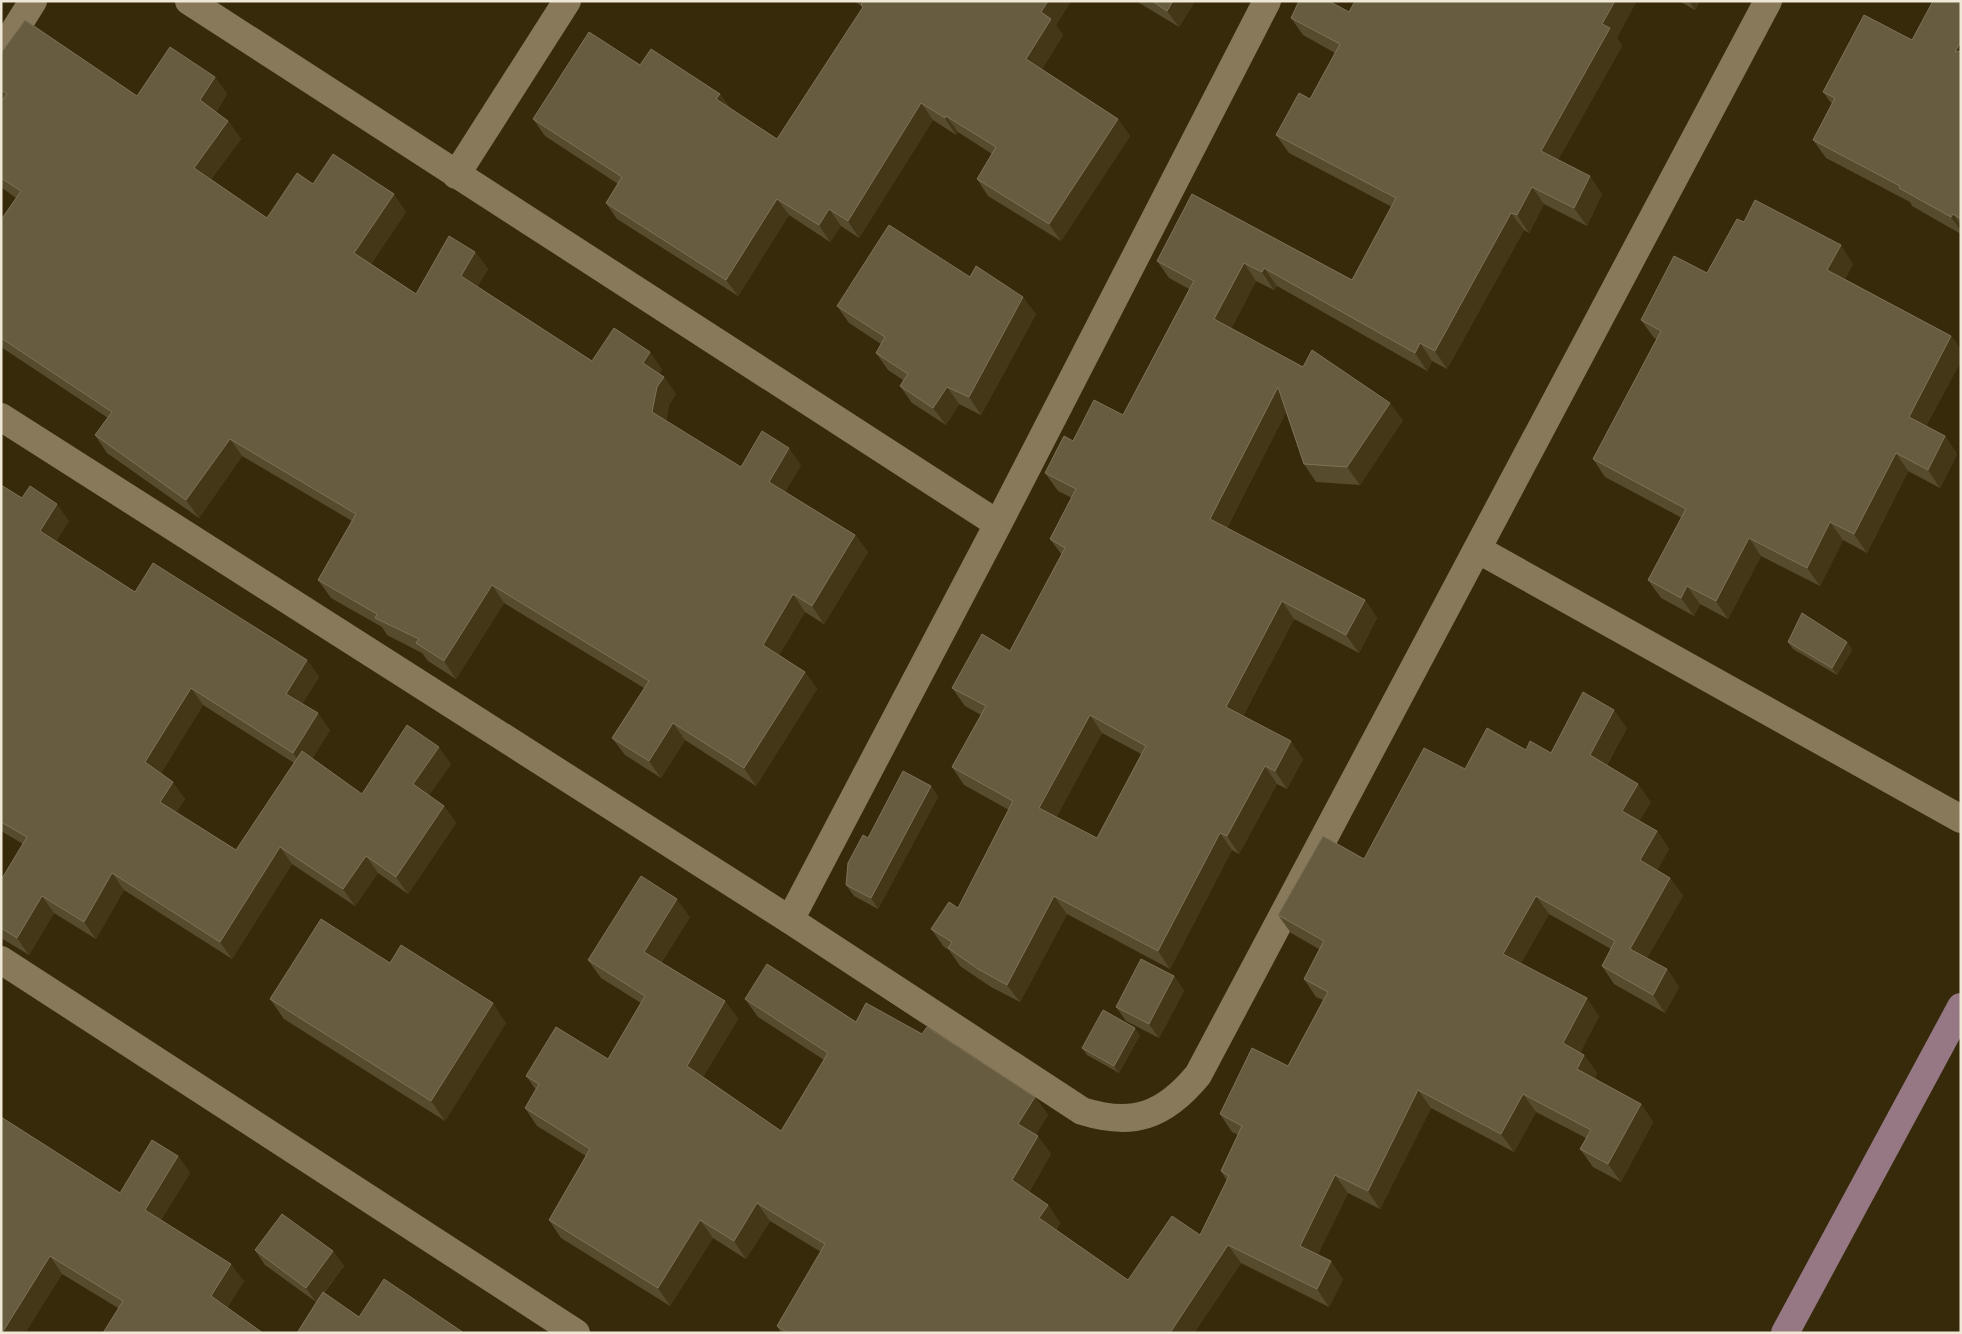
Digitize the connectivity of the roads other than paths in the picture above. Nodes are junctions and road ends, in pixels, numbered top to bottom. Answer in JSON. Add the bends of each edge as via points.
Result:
{"nodes":[{"id":1,"x":33,"y":1,"type":"edge"},
{"id":2,"x":188,"y":1,"type":"edge"},
{"id":3,"x":567,"y":1,"type":"edge"},
{"id":4,"x":1268,"y":1,"type":"edge"},
{"id":5,"x":1768,"y":1,"type":"edge"},
{"id":6,"x":1,"y":52,"type":"edge"},
{"id":7,"x":456,"y":174,"type":"junction"},
{"id":8,"x":1,"y":417,"type":"edge"},
{"id":9,"x":998,"y":524,"type":"junction"},
{"id":10,"x":1477,"y":549,"type":"junction"},
{"id":11,"x":1961,"y":819,"type":"edge"},
{"id":12,"x":790,"y":920,"type":"junction"},
{"id":13,"x":1,"y":960,"type":"edge"},
{"id":14,"x":1961,"y":1007,"type":"edge"},
{"id":15,"x":576,"y":1333,"type":"edge"},
{"id":16,"x":1785,"y":1333,"type":"edge"}],
"edges":[{"from":1,"to":6,"type":"street"},
{"from":2,"to":7,"type":"street"},
{"from":3,"to":7,"type":"street"},
{"from":4,"to":9,"type":"street"},
{"from":5,"to":10,"type":"street"},
{"from":7,"to":9,"type":"street"},
{"from":8,"to":12,"type":"street"},
{"from":9,"to":12,"type":"street"},
{"from":10,"to":11,"type":"street"},
{"from":10,"to":12,"type":"street","via":[[1198,1075],[1167,1106],[1147,1115],[1125,1118],[1103,1117],[1082,1111]]},
{"from":13,"to":15,"type":"street"},
{"from":14,"to":16,"type":"main road"}]}
